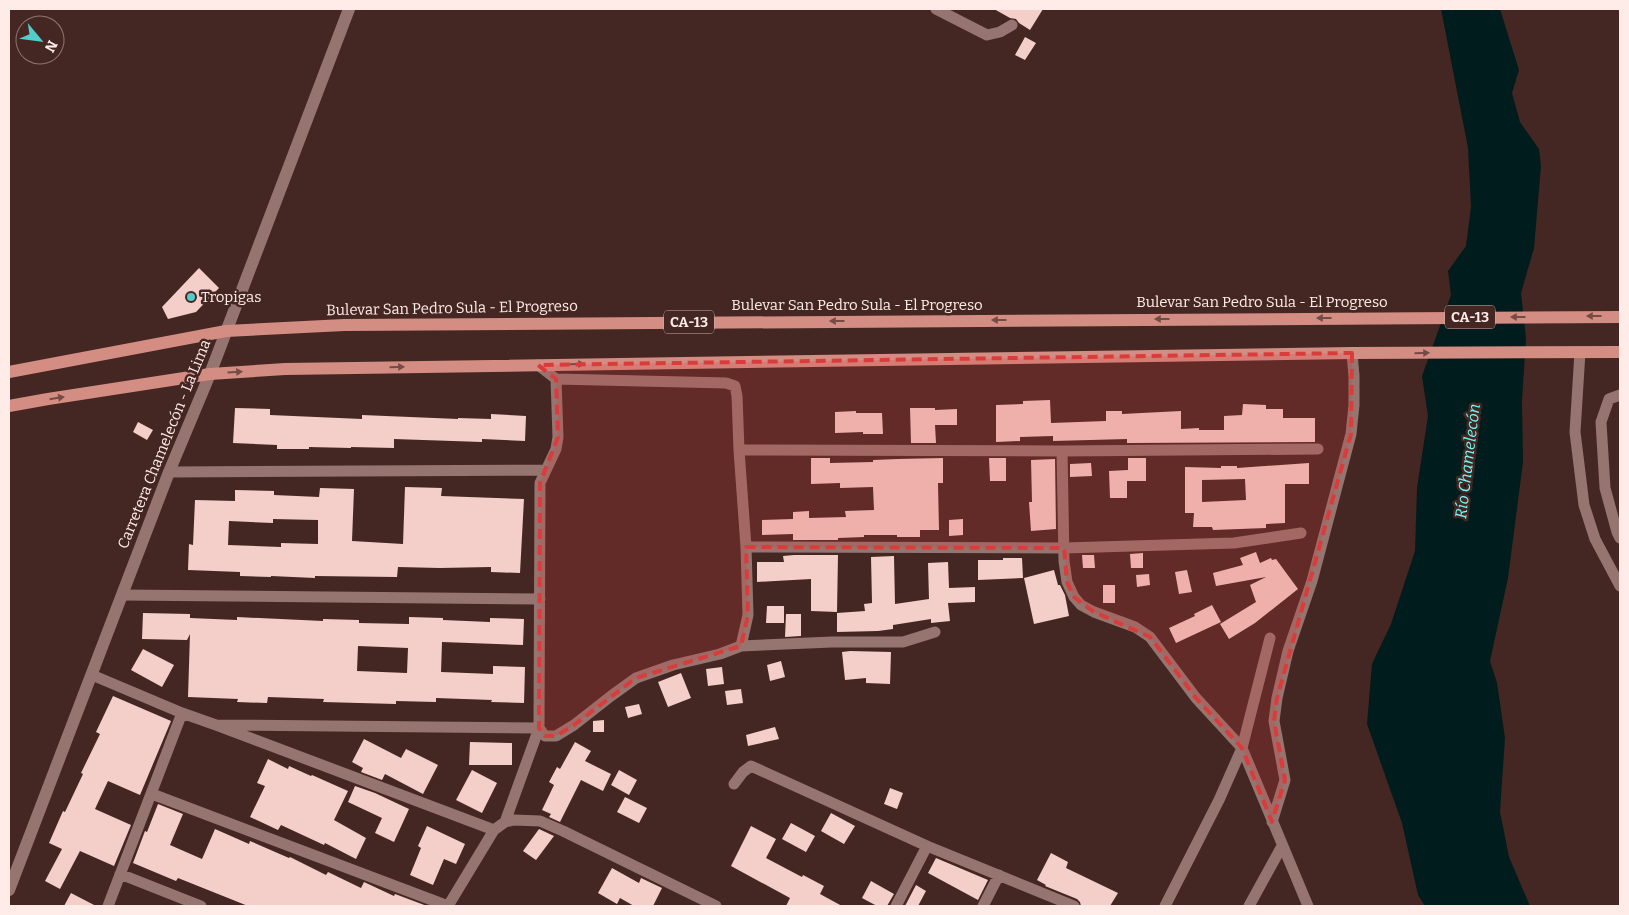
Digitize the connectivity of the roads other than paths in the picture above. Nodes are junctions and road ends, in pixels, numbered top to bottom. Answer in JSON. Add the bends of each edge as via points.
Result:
{"nodes":[{"id":1,"x":349,"y":9,"type":"edge"},
{"id":2,"x":936,"y":9,"type":"edge"},
{"id":3,"x":1012,"y":25,"type":"dead end"},
{"id":4,"x":1620,"y":317,"type":"edge"},
{"id":5,"x":226,"y":332,"type":"junction"},
{"id":6,"x":1580,"y":352,"type":"junction"},
{"id":7,"x":1620,"y":352,"type":"edge"},
{"id":8,"x":1352,"y":353,"type":"junction"},
{"id":9,"x":538,"y":365,"type":"junction"},
{"id":10,"x":9,"y":372,"type":"edge"},
{"id":11,"x":210,"y":374,"type":"junction"},
{"id":12,"x":556,"y":379,"type":"junction"},
{"id":13,"x":1620,"y":395,"type":"edge"},
{"id":14,"x":9,"y":406,"type":"edge"},
{"id":15,"x":1318,"y":449,"type":"dead end"},
{"id":16,"x":739,"y":450,"type":"junction"},
{"id":17,"x":1062,"y":451,"type":"junction"},
{"id":18,"x":545,"y":470,"type":"junction"},
{"id":19,"x":170,"y":472,"type":"junction"},
{"id":20,"x":1301,"y":533,"type":"dead end"},
{"id":21,"x":1620,"y":538,"type":"edge"},
{"id":22,"x":746,"y":547,"type":"junction"},
{"id":23,"x":1064,"y":548,"type":"junction"},
{"id":24,"x":1620,"y":586,"type":"edge"},
{"id":25,"x":122,"y":595,"type":"junction"},
{"id":26,"x":540,"y":599,"type":"junction"},
{"id":27,"x":935,"y":632,"type":"dead end"},
{"id":28,"x":1270,"y":638,"type":"dead end"},
{"id":29,"x":742,"y":646,"type":"junction"},
{"id":30,"x":92,"y":675,"type":"junction"},
{"id":31,"x":182,"y":713,"type":"junction"},
{"id":32,"x":216,"y":725,"type":"junction"},
{"id":33,"x":539,"y":728,"type":"junction"},
{"id":34,"x":1242,"y":748,"type":"junction"},
{"id":35,"x":734,"y":784,"type":"dead end"},
{"id":36,"x":152,"y":794,"type":"junction"},
{"id":37,"x":505,"y":822,"type":"junction"},
{"id":38,"x":1272,"y":822,"type":"junction"},
{"id":39,"x":494,"y":830,"type":"junction"},
{"id":40,"x":927,"y":846,"type":"junction"},
{"id":41,"x":1282,"y":846,"type":"junction"},
{"id":42,"x":120,"y":874,"type":"junction"},
{"id":43,"x":999,"y":875,"type":"junction"},
{"id":44,"x":9,"y":890,"type":"edge"},
{"id":45,"x":108,"y":906,"type":"edge"},
{"id":46,"x":199,"y":906,"type":"edge"},
{"id":47,"x":716,"y":906,"type":"edge"},
{"id":48,"x":896,"y":906,"type":"edge"},
{"id":49,"x":983,"y":906,"type":"edge"},
{"id":50,"x":1074,"y":906,"type":"edge"},
{"id":51,"x":1165,"y":906,"type":"edge"},
{"id":52,"x":1249,"y":906,"type":"edge"},
{"id":53,"x":1308,"y":906,"type":"edge"}],
"edges":[{"from":1,"to":5,"type":"street","name":"Carretera Chamelecón - La Lima"},
{"from":2,"to":3,"type":"street","via":[[987,35]]},
{"from":4,"to":5,"type":"main road","name":"Bulevar San Pedro Sula - El Progreso","number":"CA-13","one_way":true,"via":[[354,324]]},
{"from":5,"to":10,"type":"main road","name":"Bulevar San Pedro Sula - El Progreso","number":"CA-13"},
{"from":5,"to":11,"type":"street","name":"Carretera Chamelecón - La Lima"},
{"from":6,"to":7,"type":"main road"},
{"from":8,"to":6,"type":"main road","one_way":true},
{"from":6,"to":24,"type":"street","via":[[1576,432],[1584,505],[1595,539]]},
{"from":9,"to":8,"type":"main road","one_way":true},
{"from":8,"to":38,"type":"street","via":[[1354,405],[1351,434],[1277,698],[1274,721],[1285,780]]},
{"from":11,"to":9,"type":"main road","one_way":true,"via":[[285,369]]},
{"from":9,"to":12,"type":"street"},
{"from":14,"to":11,"type":"main road","one_way":true},
{"from":11,"to":19,"type":"street","name":"Carretera Chamelecón - La Lima"},
{"from":12,"to":16,"type":"street","via":[[726,382],[735,386],[737,396]]},
{"from":12,"to":18,"type":"street","via":[[558,437],[556,450]]},
{"from":13,"to":21,"type":"street","via":[[1609,399],[1601,422],[1605,488]]},
{"from":15,"to":17,"type":"street"},
{"from":16,"to":17,"type":"street"},
{"from":16,"to":22,"type":"street"},
{"from":17,"to":23,"type":"street"},
{"from":18,"to":19,"type":"street"},
{"from":18,"to":26,"type":"street","via":[[540,483]]},
{"from":19,"to":25,"type":"street","name":"Carretera Chamelecón - La Lima"},
{"from":20,"to":23,"type":"street","via":[[1234,543]]},
{"from":22,"to":23,"type":"street"},
{"from":22,"to":29,"type":"street","via":[[748,615]]},
{"from":23,"to":34,"type":"street","via":[[1067,582],[1081,605],[1150,637],[1196,698]]},
{"from":25,"to":26,"type":"street"},
{"from":25,"to":30,"type":"street","name":"Carretera Chamelecón - La Lima"},
{"from":26,"to":33,"type":"street"},
{"from":27,"to":29,"type":"street","via":[[903,642]]},
{"from":28,"to":34,"type":"street"},
{"from":29,"to":33,"type":"street","via":[[636,678],[556,736],[545,736]]},
{"from":30,"to":31,"type":"street"},
{"from":30,"to":44,"type":"street","name":"Carretera Chamelecón - La Lima"},
{"from":31,"to":32,"type":"street"},
{"from":31,"to":36,"type":"street"},
{"from":32,"to":33,"type":"street"},
{"from":32,"to":39,"type":"street"},
{"from":33,"to":37,"type":"street"},
{"from":34,"to":38,"type":"street"},
{"from":34,"to":51,"type":"street"},
{"from":35,"to":40,"type":"street","via":[[751,766]]},
{"from":36,"to":39,"type":"street","via":[[448,906]]},
{"from":36,"to":42,"type":"street"},
{"from":37,"to":39,"type":"street"},
{"from":37,"to":47,"type":"street","via":[[540,821]]},
{"from":38,"to":41,"type":"street"},
{"from":40,"to":43,"type":"street"},
{"from":40,"to":48,"type":"street"},
{"from":41,"to":52,"type":"street"},
{"from":41,"to":53,"type":"street"},
{"from":42,"to":45,"type":"street"},
{"from":42,"to":46,"type":"street"},
{"from":43,"to":49,"type":"street"},
{"from":43,"to":50,"type":"street"}]}
